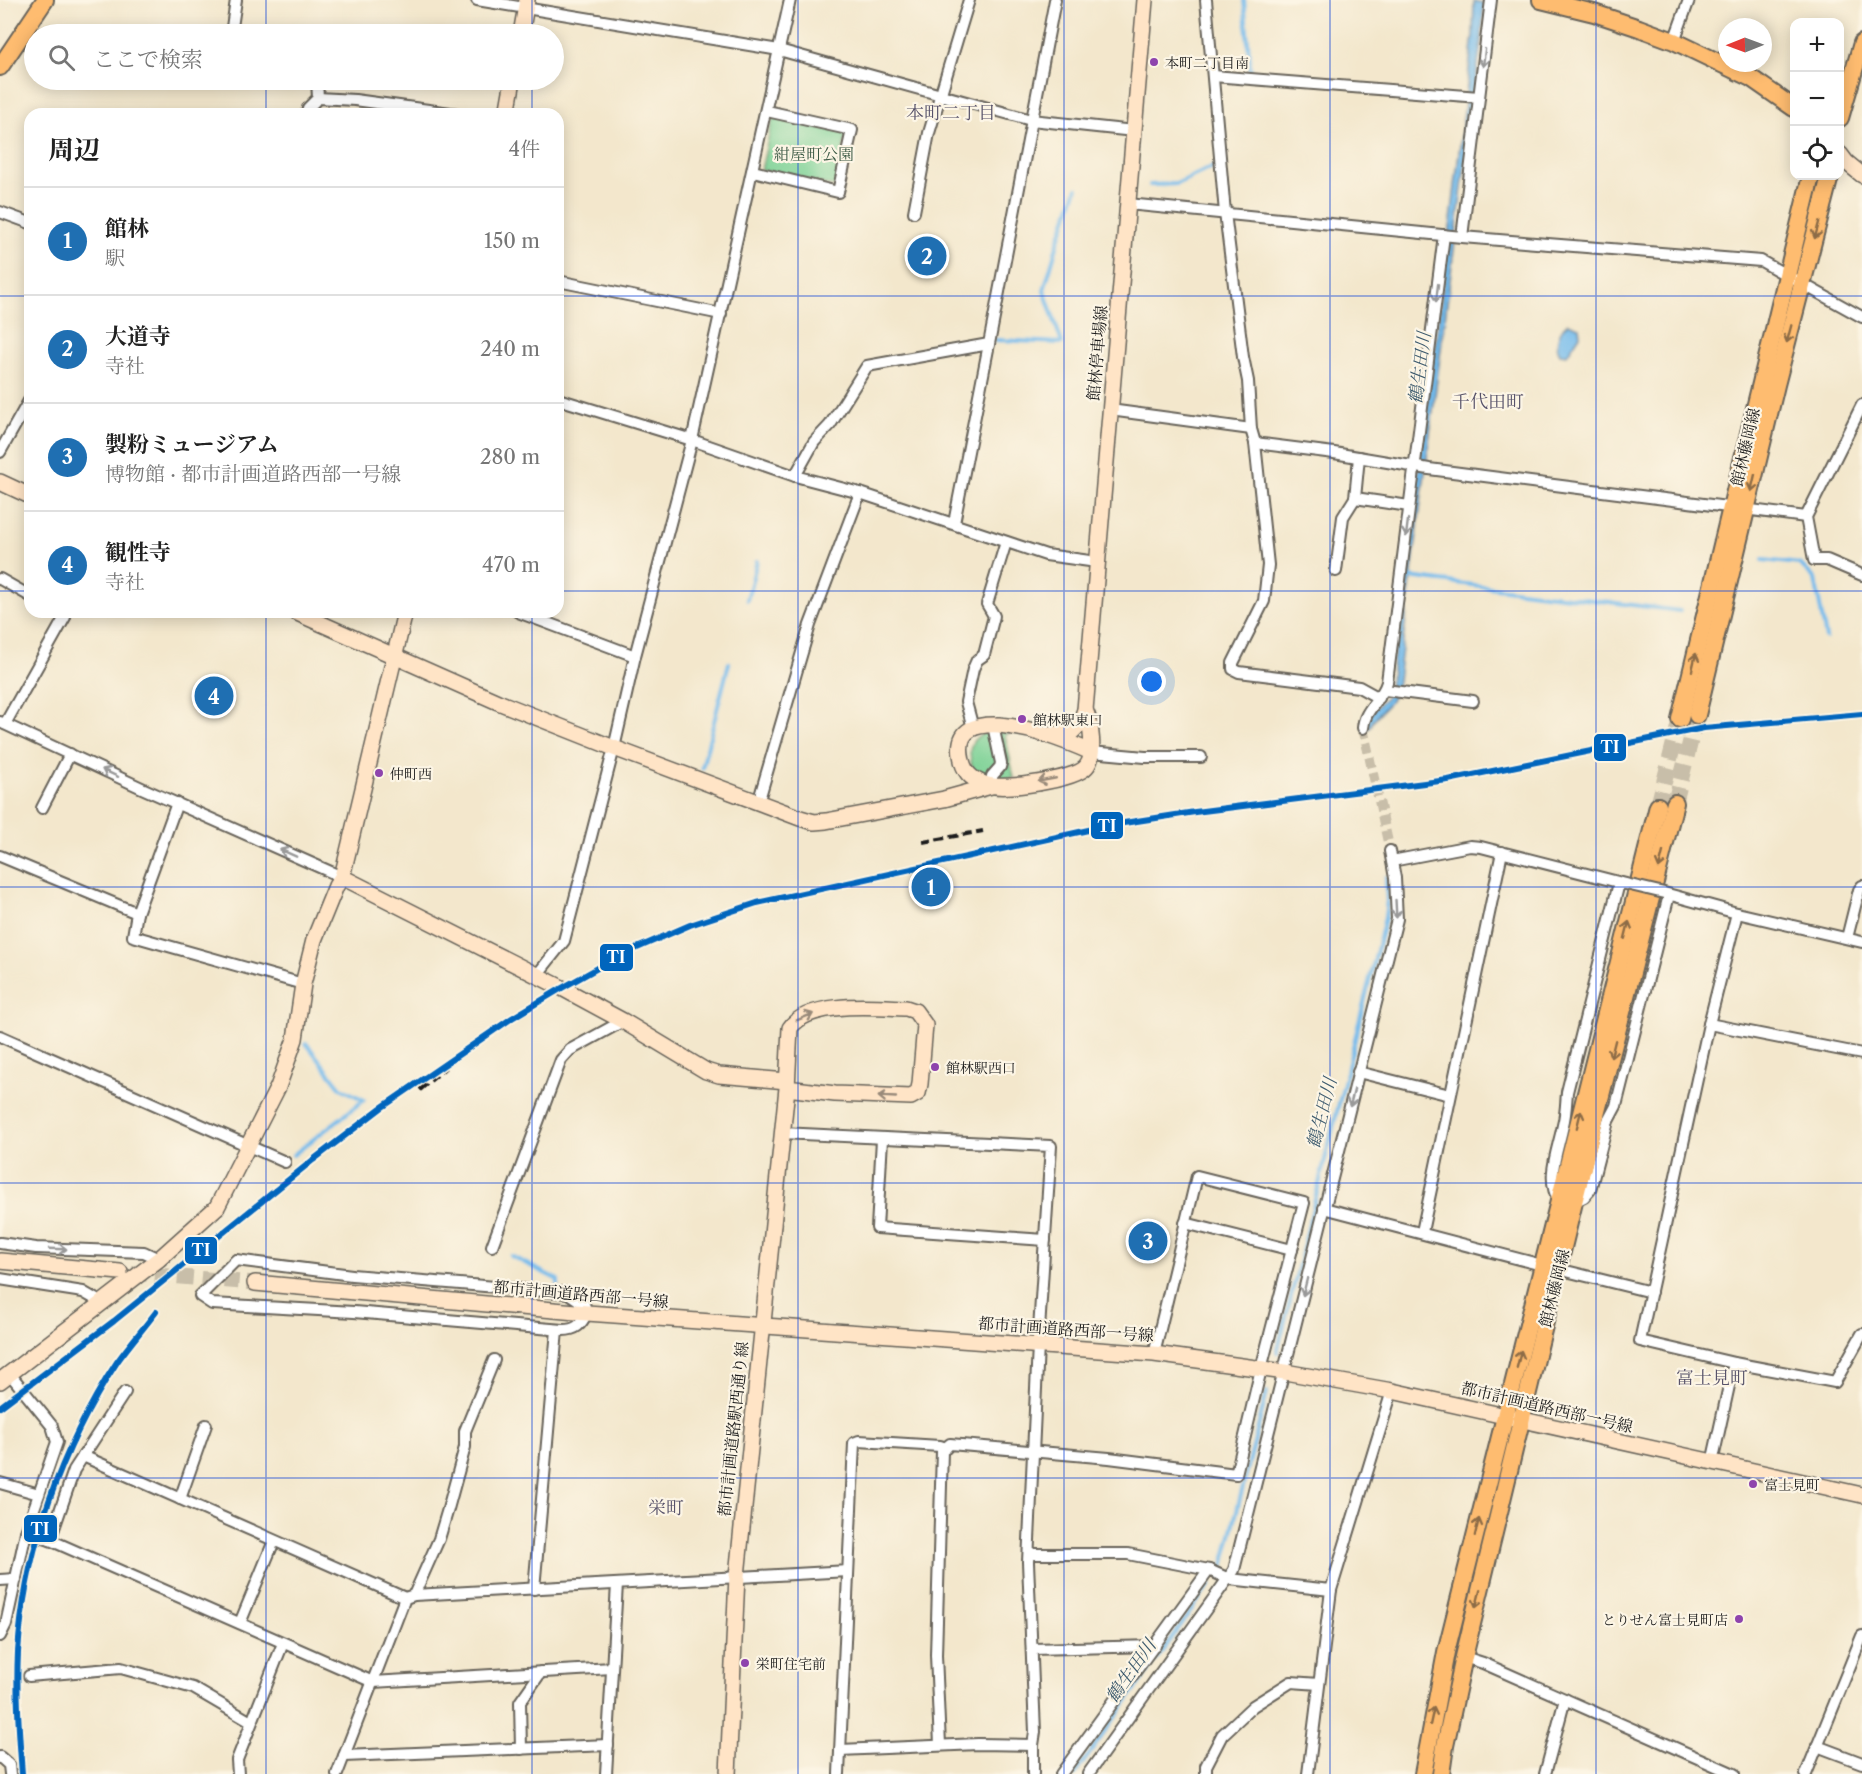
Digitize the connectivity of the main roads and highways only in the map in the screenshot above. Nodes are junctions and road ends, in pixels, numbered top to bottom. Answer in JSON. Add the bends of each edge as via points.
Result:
{"nodes":[{"id":1,"x":45,"y":0,"type":"edge"},
{"id":2,"x":1541,"y":0,"type":"edge"},
{"id":3,"x":29,"y":24,"type":"edge"},
{"id":4,"x":24,"y":31,"type":"edge"},
{"id":5,"x":1862,"y":43,"type":"edge"},
{"id":6,"x":0,"y":67,"type":"edge"},
{"id":7,"x":1844,"y":102,"type":"edge"},
{"id":8,"x":1790,"y":105,"type":"edge"},
{"id":9,"x":1810,"y":180,"type":"edge"},
{"id":10,"x":1829,"y":180,"type":"edge"},
{"id":11,"x":1738,"y":508,"type":"junction"},
{"id":12,"x":1697,"y":715,"type":"tunnel mouth"},
{"id":13,"x":1680,"y":719,"type":"tunnel mouth"},
{"id":14,"x":1675,"y":803,"type":"tunnel mouth"},
{"id":15,"x":1658,"y":806,"type":"tunnel mouth"},
{"id":16,"x":1566,"y":1202,"type":"junction"},
{"id":17,"x":1514,"y":1418,"type":"junction"},
{"id":18,"x":1423,"y":1774,"type":"edge"},
{"id":19,"x":1441,"y":1774,"type":"edge"}],
"edges":[{"from":1,"to":3,"type":"main road"},
{"from":2,"to":8,"type":"main road","via":[[1594,13],[1674,41],[1751,78]]},
{"from":4,"to":6,"type":"main road"},
{"from":5,"to":7,"type":"main road"},
{"from":9,"to":11,"type":"main road","name":"館林藤岡線","via":[[1786,274]]},
{"from":10,"to":11,"type":"main road","name":"館林藤岡線","one_way":true},
{"from":11,"to":12,"type":"main road","name":"館林藤岡線"},
{"from":13,"to":11,"type":"main road","name":"館林藤岡線","one_way":true},
{"from":14,"to":16,"type":"main road","name":"館林藤岡線","one_way":true},
{"from":16,"to":15,"type":"main road","name":"館林藤岡線","one_way":true},
{"from":16,"to":17,"type":"main road","name":"館林藤岡線"},
{"from":18,"to":17,"type":"main road","name":"館林藤岡線","one_way":true,"via":[[1446,1652]]},
{"from":17,"to":19,"type":"main road","name":"館林藤岡線","one_way":true}]}
